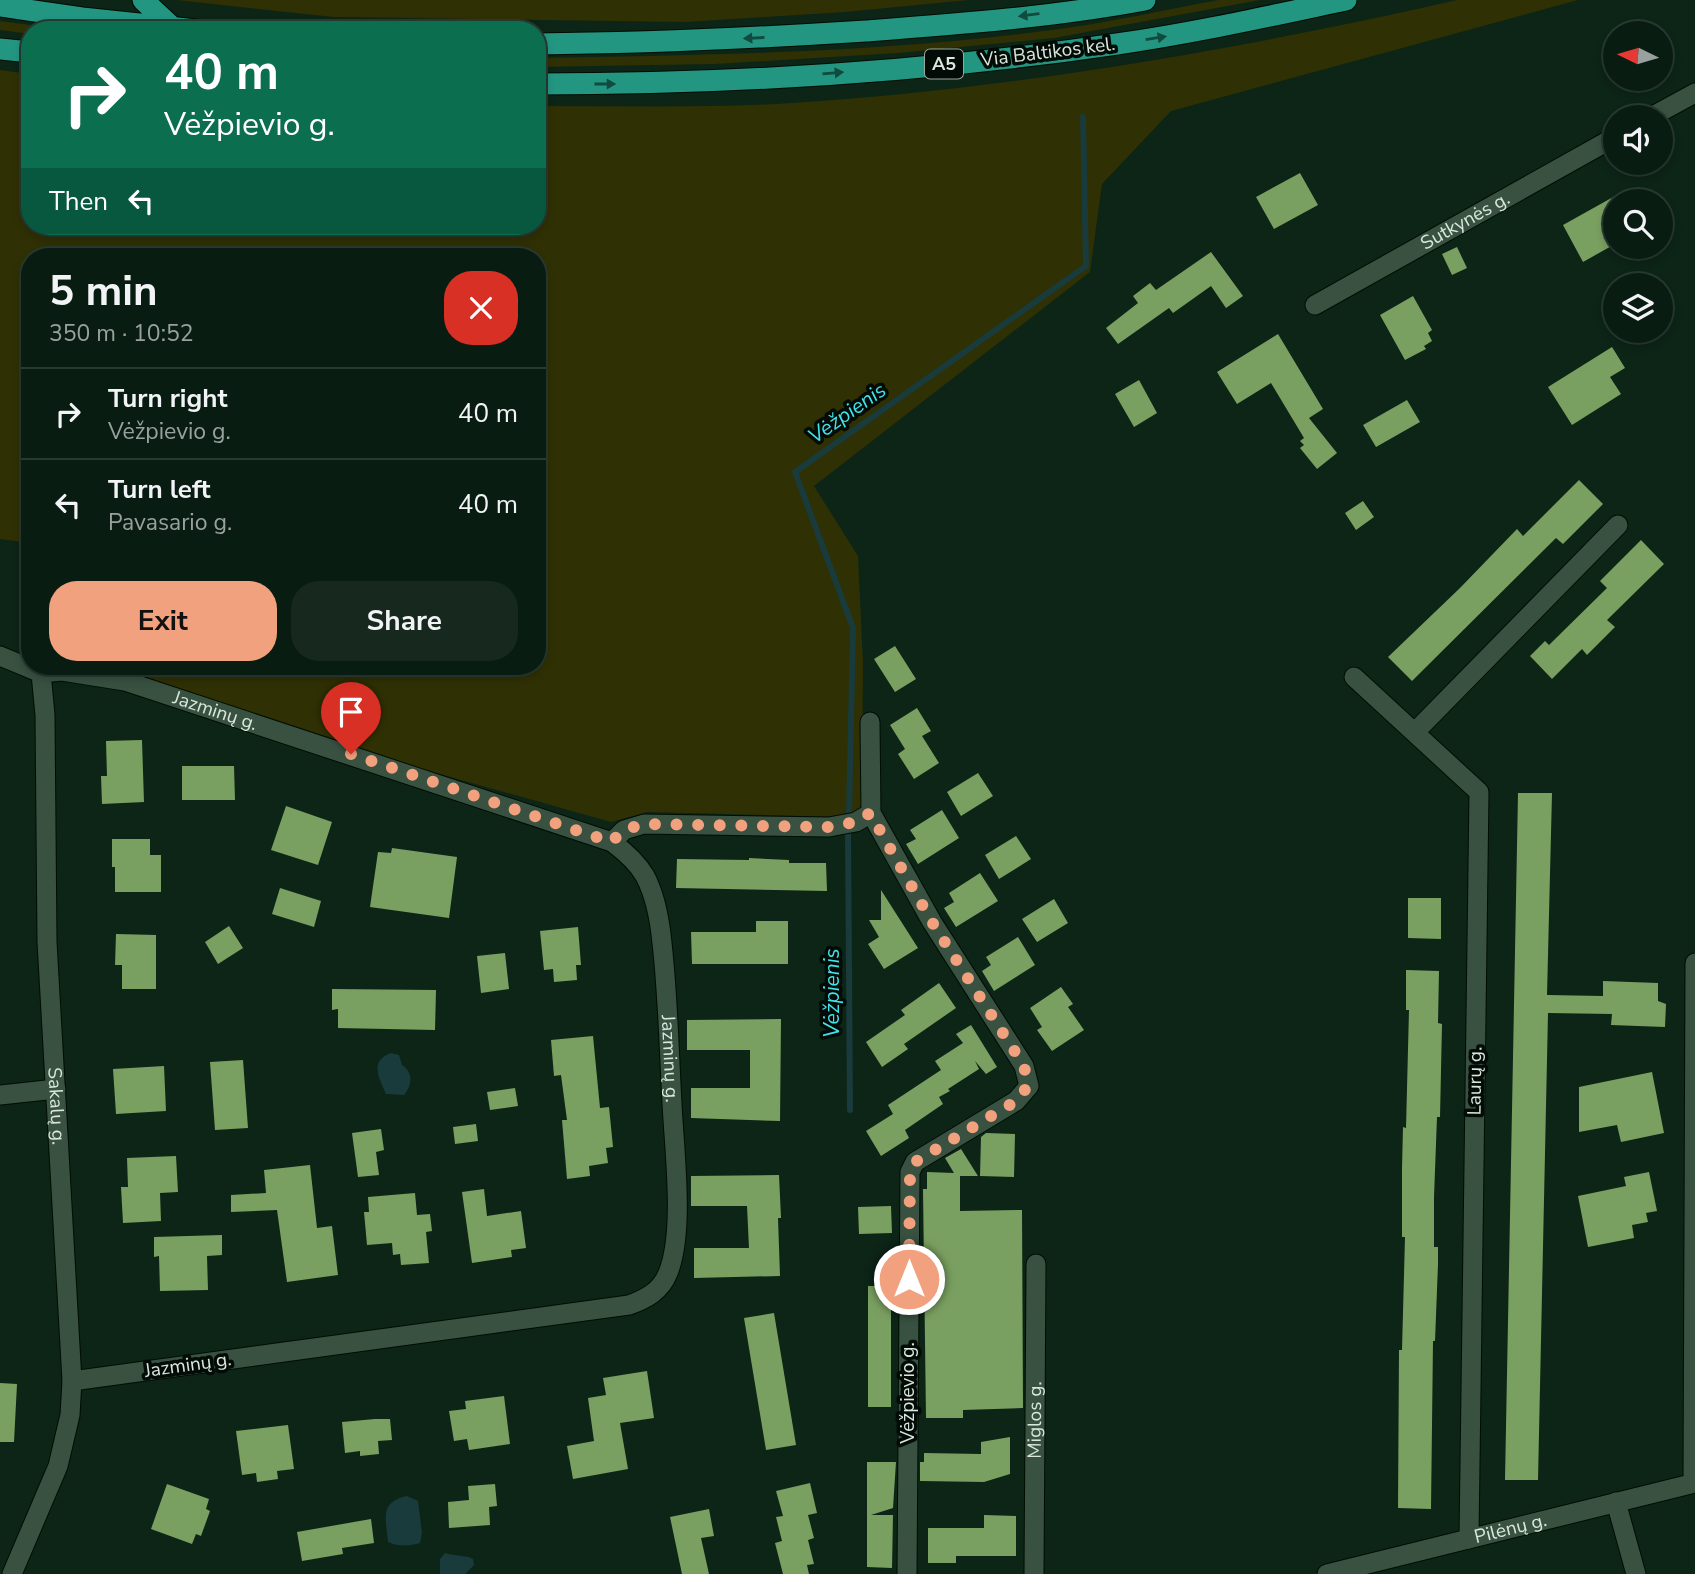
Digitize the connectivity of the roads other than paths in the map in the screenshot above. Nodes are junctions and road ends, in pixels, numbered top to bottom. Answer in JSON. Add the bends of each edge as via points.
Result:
{"nodes":[{"id":1,"x":143,"y":0,"type":"edge"},
{"id":2,"x":1145,"y":0,"type":"edge"},
{"id":3,"x":1346,"y":0,"type":"edge"},
{"id":4,"x":0,"y":6,"type":"edge"},
{"id":5,"x":118,"y":21,"type":"edge"},
{"id":6,"x":166,"y":21,"type":"edge"},
{"id":7,"x":546,"y":44,"type":"edge"},
{"id":8,"x":0,"y":49,"type":"edge"},
{"id":9,"x":21,"y":51,"type":"edge"},
{"id":10,"x":546,"y":84,"type":"edge"},
{"id":11,"x":1695,"y":93,"type":"edge"},
{"id":12,"x":1673,"y":105,"type":"edge"},
{"id":13,"x":1603,"y":144,"type":"edge"},
{"id":14,"x":1315,"y":305,"type":"dead end"},
{"id":15,"x":1618,"y":525,"type":"dead end"},
{"id":16,"x":0,"y":656,"type":"edge"},
{"id":17,"x":21,"y":665,"type":"edge"},
{"id":18,"x":41,"y":675,"type":"edge"},
{"id":19,"x":87,"y":675,"type":"edge"},
{"id":20,"x":1354,"y":677,"type":"dead end"},
{"id":21,"x":870,"y":722,"type":"dead end"},
{"id":22,"x":1415,"y":732,"type":"junction"},
{"id":23,"x":870,"y":813,"type":"junction"},
{"id":24,"x":611,"y":842,"type":"junction"},
{"id":25,"x":1695,"y":963,"type":"edge"},
{"id":26,"x":57,"y":1089,"type":"junction"},
{"id":27,"x":0,"y":1095,"type":"edge"},
{"id":28,"x":1036,"y":1264,"type":"dead end"},
{"id":29,"x":72,"y":1381,"type":"junction"},
{"id":30,"x":1694,"y":1483,"type":"edge"},
{"id":31,"x":1616,"y":1502,"type":"junction"},
{"id":32,"x":1469,"y":1539,"type":"junction"},
{"id":33,"x":12,"y":1574,"type":"edge"},
{"id":34,"x":906,"y":1574,"type":"edge"},
{"id":35,"x":1034,"y":1574,"type":"edge"},
{"id":36,"x":1327,"y":1574,"type":"edge"},
{"id":37,"x":1636,"y":1574,"type":"edge"}],
"edges":[{"from":1,"to":6,"type":"highway"},
{"from":2,"to":7,"type":"highway","name":"Via Baltikos kel.","number":"A5","one_way":true,"via":[[948,25],[750,39]]},
{"from":10,"to":3,"type":"highway","name":"Via Baltikos kel.","number":"A5","one_way":true,"via":[[744,80],[971,62],[1180,34]]},
{"from":4,"to":5,"type":"highway"},
{"from":8,"to":9,"type":"highway"},
{"from":11,"to":12,"type":"street"},
{"from":13,"to":14,"type":"street","name":"Sutkynės g."},
{"from":15,"to":22,"type":"street"},
{"from":16,"to":17,"type":"street"},
{"from":18,"to":26,"type":"street","name":"Sakalų g.","via":[[47,942]]},
{"from":19,"to":24,"type":"street","name":"Jazminų g.","via":[[125,681]]},
{"from":20,"to":22,"type":"street","name":"Laurų g."},
{"from":21,"to":23,"type":"street"},
{"from":22,"to":32,"type":"street","name":"Laurų g.","via":[[1479,792]]},
{"from":23,"to":24,"type":"street","via":[[856,822],[829,827],[644,824],[624,830]]},
{"from":23,"to":34,"type":"street","name":"Vėžpievio g.","via":[[932,922],[1024,1066],[1028,1086],[1016,1101],[915,1162],[910,1172]]},
{"from":24,"to":29,"type":"street","name":"Jazminų g.","via":[[630,856],[644,876],[662,941],[677,1224],[674,1254],[656,1291],[629,1305]]},
{"from":25,"to":30,"type":"street"},
{"from":26,"to":27,"type":"street"},
{"from":26,"to":29,"type":"street","name":"Sakalų g."},
{"from":28,"to":35,"type":"street","name":"Miglos g."},
{"from":29,"to":33,"type":"street","name":"Sakalų g.","via":[[70,1415],[58,1466]]},
{"from":30,"to":31,"type":"street","name":"Pilėnų g."},
{"from":31,"to":32,"type":"street","name":"Pilėnų g."},
{"from":31,"to":37,"type":"street"},
{"from":32,"to":36,"type":"street","name":"Pilėnų g."}]}
